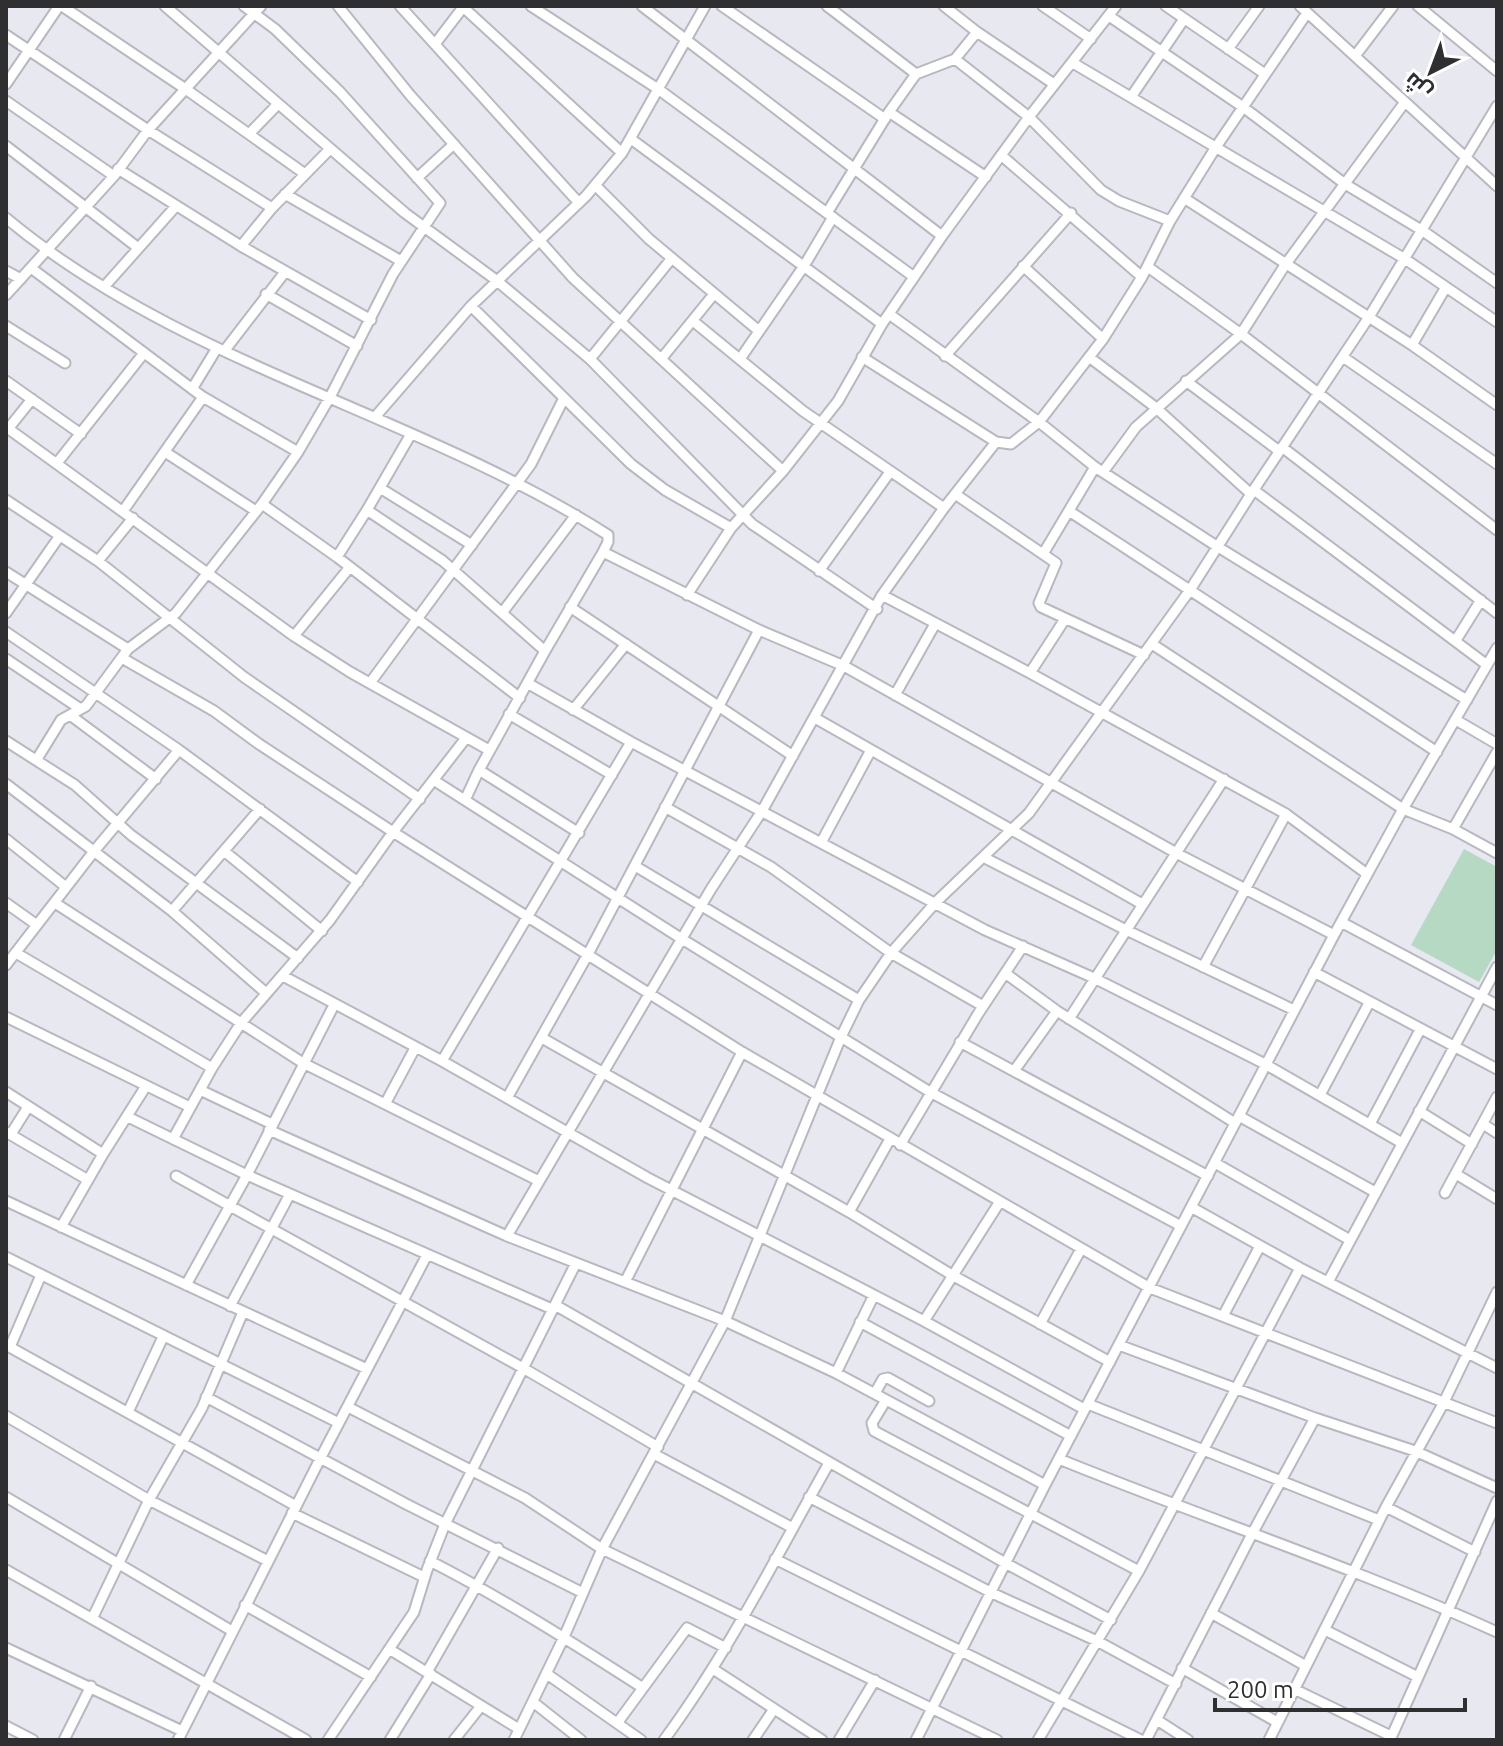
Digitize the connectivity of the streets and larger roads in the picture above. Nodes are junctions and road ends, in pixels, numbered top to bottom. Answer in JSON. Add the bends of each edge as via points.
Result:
{"nodes":[{"id":1,"x":60,"y":6,"type":"edge"},
{"id":2,"x":165,"y":6,"type":"edge"},
{"id":3,"x":244,"y":6,"type":"edge"},
{"id":4,"x":338,"y":6,"type":"edge"},
{"id":5,"x":400,"y":6,"type":"edge"},
{"id":6,"x":463,"y":6,"type":"edge"},
{"id":7,"x":531,"y":6,"type":"edge"},
{"id":8,"x":642,"y":6,"type":"edge"},
{"id":9,"x":705,"y":6,"type":"edge"},
{"id":10,"x":722,"y":6,"type":"edge"},
{"id":11,"x":827,"y":6,"type":"edge"},
{"id":12,"x":944,"y":6,"type":"edge"},
{"id":13,"x":1043,"y":6,"type":"edge"},
{"id":14,"x":1116,"y":6,"type":"edge"},
{"id":15,"x":1166,"y":6,"type":"edge"},
{"id":16,"x":1259,"y":6,"type":"edge"},
{"id":17,"x":1393,"y":6,"type":"edge"},
{"id":18,"x":1418,"y":6,"type":"edge"},
{"id":19,"x":1303,"y":9,"type":"edge"},
{"id":20,"x":257,"y":10,"type":"edge"},
{"id":21,"x":1109,"y":16,"type":"junction"},
{"id":22,"x":1184,"y":19,"type":"junction"},
{"id":23,"x":977,"y":32,"type":"junction"},
{"id":24,"x":6,"y":35,"type":"edge"},
{"id":25,"x":688,"y":39,"type":"junction"},
{"id":26,"x":1091,"y":39,"type":"junction"},
{"id":27,"x":435,"y":44,"type":"junction"},
{"id":28,"x":1228,"y":49,"type":"junction"},
{"id":29,"x":30,"y":51,"type":"junction"},
{"id":30,"x":220,"y":53,"type":"junction"},
{"id":31,"x":1160,"y":53,"type":"junction"},
{"id":32,"x":1355,"y":56,"type":"junction"},
{"id":33,"x":955,"y":59,"type":"junction"},
{"id":34,"x":1073,"y":63,"type":"junction"},
{"id":35,"x":1497,"y":71,"type":"edge"},
{"id":36,"x":916,"y":74,"type":"junction"},
{"id":37,"x":1265,"y":74,"type":"junction"},
{"id":38,"x":6,"y":84,"type":"edge"},
{"id":39,"x":1054,"y":84,"type":"junction"},
{"id":40,"x":658,"y":89,"type":"junction"},
{"id":41,"x":187,"y":90,"type":"junction"},
{"id":42,"x":1131,"y":97,"type":"junction"},
{"id":43,"x":6,"y":101,"type":"edge"},
{"id":44,"x":1405,"y":102,"type":"junction"},
{"id":45,"x":278,"y":104,"type":"junction"},
{"id":46,"x":1497,"y":106,"type":"edge"},
{"id":47,"x":1243,"y":107,"type":"junction"},
{"id":48,"x":887,"y":115,"type":"junction"},
{"id":49,"x":1029,"y":117,"type":"junction"},
{"id":50,"x":148,"y":130,"type":"junction"},
{"id":51,"x":249,"y":134,"type":"junction"},
{"id":52,"x":631,"y":139,"type":"junction"},
{"id":53,"x":454,"y":144,"type":"junction"},
{"id":54,"x":6,"y":146,"type":"edge"},
{"id":55,"x":1216,"y":147,"type":"junction"},
{"id":56,"x":330,"y":149,"type":"junction"},
{"id":57,"x":622,"y":153,"type":"junction"},
{"id":58,"x":1001,"y":155,"type":"junction"},
{"id":59,"x":1467,"y":159,"type":"junction"},
{"id":60,"x":856,"y":168,"type":"junction"},
{"id":61,"x":116,"y":172,"type":"junction"},
{"id":62,"x":305,"y":174,"type":"junction"},
{"id":63,"x":986,"y":177,"type":"junction"},
{"id":64,"x":417,"y":178,"type":"junction"},
{"id":65,"x":1345,"y":184,"type":"junction"},
{"id":66,"x":596,"y":186,"type":"junction"},
{"id":67,"x":1497,"y":186,"type":"edge"},
{"id":68,"x":285,"y":194,"type":"junction"},
{"id":69,"x":1184,"y":198,"type":"junction"},
{"id":70,"x":579,"y":203,"type":"junction"},
{"id":71,"x":85,"y":205,"type":"junction"},
{"id":72,"x":176,"y":206,"type":"junction"},
{"id":73,"x":272,"y":208,"type":"junction"},
{"id":74,"x":1324,"y":211,"type":"junction"},
{"id":75,"x":1071,"y":213,"type":"junction"},
{"id":76,"x":830,"y":215,"type":"junction"},
{"id":77,"x":6,"y":218,"type":"edge"},
{"id":78,"x":1170,"y":221,"type":"junction"},
{"id":79,"x":424,"y":228,"type":"junction"},
{"id":80,"x":1423,"y":231,"type":"junction"},
{"id":81,"x":942,"y":236,"type":"junction"},
{"id":82,"x":540,"y":238,"type":"junction"},
{"id":83,"x":241,"y":246,"type":"junction"},
{"id":84,"x":137,"y":247,"type":"junction"},
{"id":85,"x":47,"y":250,"type":"junction"},
{"id":86,"x":672,"y":258,"type":"junction"},
{"id":87,"x":1405,"y":259,"type":"junction"},
{"id":88,"x":401,"y":261,"type":"junction"},
{"id":89,"x":1285,"y":265,"type":"junction"},
{"id":90,"x":804,"y":266,"type":"junction"},
{"id":91,"x":1023,"y":266,"type":"junction"},
{"id":92,"x":1148,"y":267,"type":"junction"},
{"id":93,"x":31,"y":268,"type":"junction"},
{"id":94,"x":6,"y":271,"type":"edge"},
{"id":95,"x":285,"y":272,"type":"junction"},
{"id":96,"x":914,"y":277,"type":"junction"},
{"id":97,"x":1142,"y":277,"type":"junction"},
{"id":98,"x":21,"y":279,"type":"junction"},
{"id":99,"x":496,"y":280,"type":"junction"},
{"id":100,"x":1497,"y":283,"type":"edge"},
{"id":101,"x":104,"y":287,"type":"junction"},
{"id":102,"x":1446,"y":287,"type":"junction"},
{"id":103,"x":266,"y":294,"type":"junction"},
{"id":104,"x":714,"y":294,"type":"junction"},
{"id":105,"x":6,"y":295,"type":"edge"},
{"id":106,"x":471,"y":306,"type":"junction"},
{"id":107,"x":889,"y":314,"type":"junction"},
{"id":108,"x":1369,"y":317,"type":"junction"},
{"id":109,"x":371,"y":320,"type":"junction"},
{"id":110,"x":693,"y":321,"type":"junction"},
{"id":111,"x":621,"y":322,"type":"junction"},
{"id":112,"x":1497,"y":322,"type":"edge"},
{"id":113,"x":882,"y":324,"type":"junction"},
{"id":114,"x":6,"y":326,"type":"edge"},
{"id":115,"x":759,"y":331,"type":"junction"},
{"id":116,"x":1241,"y":334,"type":"junction"},
{"id":117,"x":1103,"y":339,"type":"junction"},
{"id":118,"x":1412,"y":345,"type":"junction"},
{"id":119,"x":357,"y":346,"type":"junction"},
{"id":120,"x":221,"y":349,"type":"junction"},
{"id":121,"x":144,"y":353,"type":"junction"},
{"id":122,"x":945,"y":356,"type":"junction"},
{"id":123,"x":862,"y":357,"type":"junction"},
{"id":124,"x":1089,"y":357,"type":"junction"},
{"id":125,"x":1343,"y":357,"type":"junction"},
{"id":126,"x":662,"y":358,"type":"junction"},
{"id":127,"x":590,"y":359,"type":"junction"},
{"id":128,"x":740,"y":359,"type":"junction"},
{"id":129,"x":65,"y":363,"type":"dead end"},
{"id":130,"x":6,"y":381,"type":"edge"},
{"id":131,"x":1186,"y":381,"type":"junction"},
{"id":132,"x":192,"y":389,"type":"junction"},
{"id":133,"x":1318,"y":394,"type":"junction"},
{"id":134,"x":203,"y":397,"type":"junction"},
{"id":135,"x":330,"y":397,"type":"junction"},
{"id":136,"x":564,"y":398,"type":"junction"},
{"id":137,"x":32,"y":399,"type":"junction"},
{"id":138,"x":1497,"y":405,"type":"edge"},
{"id":139,"x":1155,"y":407,"type":"junction"},
{"id":140,"x":375,"y":417,"type":"junction"},
{"id":141,"x":1039,"y":422,"type":"junction"},
{"id":142,"x":820,"y":423,"type":"junction"},
{"id":143,"x":7,"y":428,"type":"edge"},
{"id":144,"x":81,"y":434,"type":"junction"},
{"id":145,"x":411,"y":434,"type":"junction"},
{"id":146,"x":996,"y":442,"type":"junction"},
{"id":147,"x":1281,"y":449,"type":"junction"},
{"id":148,"x":165,"y":452,"type":"junction"},
{"id":149,"x":298,"y":452,"type":"junction"},
{"id":150,"x":57,"y":463,"type":"junction"},
{"id":151,"x":1497,"y":464,"type":"edge"},
{"id":152,"x":1099,"y":470,"type":"junction"},
{"id":153,"x":783,"y":471,"type":"junction"},
{"id":154,"x":890,"y":472,"type":"junction"},
{"id":155,"x":517,"y":481,"type":"junction"},
{"id":156,"x":380,"y":488,"type":"junction"},
{"id":157,"x":1253,"y":492,"type":"junction"},
{"id":158,"x":955,"y":494,"type":"junction"},
{"id":159,"x":6,"y":500,"type":"edge"},
{"id":160,"x":259,"y":508,"type":"junction"},
{"id":161,"x":944,"y":508,"type":"junction"},
{"id":162,"x":367,"y":510,"type":"junction"},
{"id":163,"x":123,"y":511,"type":"junction"},
{"id":164,"x":1069,"y":511,"type":"junction"},
{"id":165,"x":576,"y":515,"type":"junction"},
{"id":166,"x":744,"y":517,"type":"junction"},
{"id":167,"x":133,"y":518,"type":"junction"},
{"id":168,"x":731,"y":528,"type":"junction"},
{"id":169,"x":1497,"y":530,"type":"edge"},
{"id":170,"x":59,"y":537,"type":"junction"},
{"id":171,"x":472,"y":545,"type":"junction"},
{"id":172,"x":1218,"y":547,"type":"junction"},
{"id":173,"x":603,"y":552,"type":"junction"},
{"id":174,"x":1043,"y":554,"type":"junction"},
{"id":175,"x":337,"y":557,"type":"junction"},
{"id":176,"x":98,"y":561,"type":"junction"},
{"id":177,"x":350,"y":567,"type":"junction"},
{"id":178,"x":453,"y":569,"type":"junction"},
{"id":179,"x":819,"y":571,"type":"junction"},
{"id":180,"x":6,"y":572,"type":"edge"},
{"id":181,"x":210,"y":573,"type":"junction"},
{"id":182,"x":25,"y":585,"type":"junction"},
{"id":183,"x":1190,"y":590,"type":"junction"},
{"id":184,"x":687,"y":595,"type":"junction"},
{"id":185,"x":882,"y":595,"type":"junction"},
{"id":186,"x":1481,"y":600,"type":"junction"},
{"id":187,"x":570,"y":607,"type":"junction"},
{"id":188,"x":877,"y":609,"type":"junction"},
{"id":189,"x":6,"y":613,"type":"edge"},
{"id":190,"x":502,"y":613,"type":"junction"},
{"id":191,"x":1497,"y":613,"type":"edge"},
{"id":192,"x":171,"y":619,"type":"junction"},
{"id":193,"x":1065,"y":619,"type":"junction"},
{"id":194,"x":418,"y":620,"type":"junction"},
{"id":195,"x":935,"y":624,"type":"junction"},
{"id":196,"x":759,"y":630,"type":"junction"},
{"id":197,"x":6,"y":632,"type":"edge"},
{"id":198,"x":294,"y":636,"type":"junction"},
{"id":199,"x":1456,"y":640,"type":"junction"},
{"id":200,"x":626,"y":644,"type":"junction"},
{"id":201,"x":1152,"y":644,"type":"junction"},
{"id":202,"x":1497,"y":648,"type":"edge"},
{"id":203,"x":545,"y":651,"type":"junction"},
{"id":204,"x":125,"y":653,"type":"junction"},
{"id":205,"x":1144,"y":655,"type":"junction"},
{"id":206,"x":6,"y":659,"type":"edge"},
{"id":207,"x":1487,"y":665,"type":"junction"},
{"id":208,"x":844,"y":666,"type":"junction"},
{"id":209,"x":1030,"y":673,"type":"junction"},
{"id":210,"x":370,"y":683,"type":"junction"},
{"id":211,"x":529,"y":684,"type":"junction"},
{"id":212,"x":97,"y":693,"type":"junction"},
{"id":213,"x":895,"y":695,"type":"junction"},
{"id":214,"x":520,"y":698,"type":"junction"},
{"id":215,"x":1467,"y":700,"type":"junction"},
{"id":216,"x":719,"y":707,"type":"junction"},
{"id":217,"x":79,"y":708,"type":"junction"},
{"id":218,"x":573,"y":710,"type":"junction"},
{"id":219,"x":509,"y":714,"type":"junction"},
{"id":220,"x":1102,"y":714,"type":"junction"},
{"id":221,"x":70,"y":715,"type":"junction"},
{"id":222,"x":815,"y":718,"type":"junction"},
{"id":223,"x":1456,"y":720,"type":"junction"},
{"id":224,"x":466,"y":738,"type":"junction"},
{"id":225,"x":6,"y":741,"type":"edge"},
{"id":226,"x":631,"y":742,"type":"junction"},
{"id":227,"x":1497,"y":744,"type":"edge"},
{"id":228,"x":179,"y":750,"type":"junction"},
{"id":229,"x":489,"y":750,"type":"junction"},
{"id":230,"x":871,"y":750,"type":"junction"},
{"id":231,"x":1437,"y":752,"type":"junction"},
{"id":232,"x":1497,"y":752,"type":"edge"},
{"id":233,"x":793,"y":756,"type":"junction"},
{"id":234,"x":37,"y":759,"type":"junction"},
{"id":235,"x":479,"y":770,"type":"junction"},
{"id":236,"x":684,"y":770,"type":"junction"},
{"id":237,"x":612,"y":775,"type":"junction"},
{"id":238,"x":156,"y":779,"type":"junction"},
{"id":239,"x":1224,"y":779,"type":"junction"},
{"id":240,"x":435,"y":781,"type":"junction"},
{"id":241,"x":6,"y":784,"type":"edge"},
{"id":242,"x":1052,"y":784,"type":"junction"},
{"id":243,"x":420,"y":799,"type":"junction"},
{"id":244,"x":465,"y":800,"type":"junction"},
{"id":245,"x":665,"y":807,"type":"junction"},
{"id":246,"x":260,"y":809,"type":"junction"},
{"id":247,"x":1403,"y":809,"type":"junction"},
{"id":248,"x":762,"y":811,"type":"junction"},
{"id":249,"x":1286,"y":814,"type":"junction"},
{"id":250,"x":118,"y":824,"type":"junction"},
{"id":251,"x":1453,"y":829,"type":"junction"},
{"id":252,"x":1011,"y":831,"type":"junction"},
{"id":253,"x":393,"y":832,"type":"junction"},
{"id":254,"x":579,"y":833,"type":"junction"},
{"id":255,"x":6,"y":839,"type":"edge"},
{"id":256,"x":822,"y":841,"type":"junction"},
{"id":257,"x":738,"y":847,"type":"junction"},
{"id":258,"x":95,"y":850,"type":"junction"},
{"id":259,"x":224,"y":851,"type":"junction"},
{"id":260,"x":1497,"y":853,"type":"edge"},
{"id":261,"x":1178,"y":854,"type":"junction"},
{"id":262,"x":983,"y":857,"type":"junction"},
{"id":263,"x":562,"y":861,"type":"junction"},
{"id":264,"x":635,"y":866,"type":"junction"},
{"id":265,"x":1367,"y":874,"type":"junction"},
{"id":266,"x":358,"y":882,"type":"junction"},
{"id":267,"x":196,"y":883,"type":"junction"},
{"id":268,"x":66,"y":887,"type":"junction"},
{"id":269,"x":1244,"y":889,"type":"junction"},
{"id":270,"x":618,"y":897,"type":"junction"},
{"id":271,"x":936,"y":902,"type":"junction"},
{"id":272,"x":6,"y":903,"type":"edge"},
{"id":273,"x":55,"y":903,"type":"junction"},
{"id":274,"x":1142,"y":904,"type":"junction"},
{"id":275,"x":701,"y":906,"type":"junction"},
{"id":276,"x":172,"y":911,"type":"junction"},
{"id":277,"x":528,"y":919,"type":"junction"},
{"id":278,"x":1341,"y":922,"type":"junction"},
{"id":279,"x":37,"y":925,"type":"junction"},
{"id":280,"x":1126,"y":930,"type":"junction"},
{"id":281,"x":322,"y":931,"type":"junction"},
{"id":282,"x":1334,"y":935,"type":"junction"},
{"id":283,"x":682,"y":939,"type":"junction"},
{"id":284,"x":1023,"y":946,"type":"junction"},
{"id":285,"x":16,"y":953,"type":"junction"},
{"id":286,"x":891,"y":953,"type":"junction"},
{"id":287,"x":587,"y":956,"type":"junction"},
{"id":288,"x":298,"y":958,"type":"junction"},
{"id":289,"x":6,"y":965,"type":"edge"},
{"id":290,"x":1203,"y":967,"type":"junction"},
{"id":291,"x":1497,"y":967,"type":"edge"},
{"id":292,"x":1314,"y":972,"type":"junction"},
{"id":293,"x":1005,"y":973,"type":"junction"},
{"id":294,"x":283,"y":976,"type":"junction"},
{"id":295,"x":1094,"y":978,"type":"junction"},
{"id":296,"x":266,"y":993,"type":"junction"},
{"id":297,"x":650,"y":996,"type":"junction"},
{"id":298,"x":1482,"y":997,"type":"junction"},
{"id":299,"x":859,"y":1000,"type":"junction"},
{"id":300,"x":1369,"y":1003,"type":"junction"},
{"id":301,"x":334,"y":1005,"type":"junction"},
{"id":302,"x":1497,"y":1005,"type":"edge"},
{"id":303,"x":983,"y":1006,"type":"junction"},
{"id":304,"x":1294,"y":1010,"type":"junction"},
{"id":305,"x":1057,"y":1011,"type":"junction"},
{"id":306,"x":6,"y":1017,"type":"edge"},
{"id":307,"x":1069,"y":1019,"type":"junction"},
{"id":308,"x":241,"y":1023,"type":"junction"},
{"id":309,"x":1420,"y":1030,"type":"junction"},
{"id":310,"x":841,"y":1037,"type":"junction"},
{"id":311,"x":542,"y":1038,"type":"junction"},
{"id":312,"x":960,"y":1042,"type":"junction"},
{"id":313,"x":1454,"y":1046,"type":"junction"},
{"id":314,"x":415,"y":1048,"type":"junction"},
{"id":315,"x":742,"y":1052,"type":"junction"},
{"id":316,"x":442,"y":1061,"type":"junction"},
{"id":317,"x":303,"y":1063,"type":"junction"},
{"id":318,"x":1265,"y":1064,"type":"junction"},
{"id":319,"x":212,"y":1068,"type":"junction"},
{"id":320,"x":1497,"y":1069,"type":"edge"},
{"id":321,"x":1014,"y":1071,"type":"junction"},
{"id":322,"x":605,"y":1073,"type":"junction"},
{"id":323,"x":146,"y":1086,"type":"junction"},
{"id":324,"x":200,"y":1090,"type":"junction"},
{"id":325,"x":6,"y":1092,"type":"edge"},
{"id":326,"x":930,"y":1092,"type":"junction"},
{"id":327,"x":1320,"y":1095,"type":"junction"},
{"id":328,"x":817,"y":1096,"type":"junction"},
{"id":329,"x":1497,"y":1097,"type":"edge"},
{"id":330,"x":507,"y":1098,"type":"junction"},
{"id":331,"x":385,"y":1104,"type":"junction"},
{"id":332,"x":28,"y":1107,"type":"junction"},
{"id":333,"x":190,"y":1107,"type":"junction"},
{"id":334,"x":1419,"y":1111,"type":"junction"},
{"id":335,"x":128,"y":1117,"type":"junction"},
{"id":336,"x":1237,"y":1119,"type":"junction"},
{"id":337,"x":1370,"y":1124,"type":"junction"},
{"id":338,"x":1483,"y":1124,"type":"junction"},
{"id":339,"x":271,"y":1127,"type":"junction"},
{"id":340,"x":701,"y":1128,"type":"junction"},
{"id":341,"x":8,"y":1133,"type":"edge"},
{"id":342,"x":568,"y":1133,"type":"junction"},
{"id":343,"x":1497,"y":1133,"type":"edge"},
{"id":344,"x":173,"y":1139,"type":"junction"},
{"id":345,"x":890,"y":1139,"type":"junction"},
{"id":346,"x":1402,"y":1143,"type":"junction"},
{"id":347,"x":1472,"y":1144,"type":"junction"},
{"id":348,"x":900,"y":1145,"type":"junction"},
{"id":349,"x":103,"y":1154,"type":"junction"},
{"id":350,"x":1215,"y":1163,"type":"junction"},
{"id":351,"x":1456,"y":1174,"type":"junction"},
{"id":352,"x":247,"y":1175,"type":"junction"},
{"id":353,"x":784,"y":1175,"type":"junction"},
{"id":354,"x":176,"y":1176,"type":"dead end"},
{"id":355,"x":1208,"y":1176,"type":"junction"},
{"id":356,"x":88,"y":1180,"type":"junction"},
{"id":357,"x":539,"y":1181,"type":"junction"},
{"id":358,"x":671,"y":1190,"type":"junction"},
{"id":359,"x":1375,"y":1192,"type":"junction"},
{"id":360,"x":1445,"y":1193,"type":"dead end"},
{"id":361,"x":290,"y":1194,"type":"junction"},
{"id":362,"x":1497,"y":1199,"type":"edge"},
{"id":363,"x":6,"y":1201,"type":"edge"},
{"id":364,"x":999,"y":1203,"type":"junction"},
{"id":365,"x":230,"y":1205,"type":"junction"},
{"id":366,"x":1191,"y":1207,"type":"junction"},
{"id":367,"x":849,"y":1212,"type":"junction"},
{"id":368,"x":1181,"y":1226,"type":"junction"},
{"id":369,"x":61,"y":1227,"type":"junction"},
{"id":370,"x":271,"y":1229,"type":"junction"},
{"id":371,"x":761,"y":1235,"type":"junction"},
{"id":372,"x":507,"y":1236,"type":"junction"},
{"id":373,"x":1350,"y":1240,"type":"junction"},
{"id":374,"x":1260,"y":1246,"type":"junction"},
{"id":375,"x":1081,"y":1249,"type":"junction"},
{"id":376,"x":427,"y":1255,"type":"junction"},
{"id":377,"x":6,"y":1257,"type":"edge"},
{"id":378,"x":576,"y":1263,"type":"junction"},
{"id":379,"x":1300,"y":1268,"type":"junction"},
{"id":380,"x":41,"y":1275,"type":"junction"},
{"id":381,"x":952,"y":1275,"type":"junction"},
{"id":382,"x":625,"y":1282,"type":"junction"},
{"id":383,"x":1328,"y":1282,"type":"junction"},
{"id":384,"x":186,"y":1285,"type":"junction"},
{"id":385,"x":1150,"y":1288,"type":"junction"},
{"id":386,"x":1497,"y":1292,"type":"edge"},
{"id":387,"x":874,"y":1295,"type":"junction"},
{"id":388,"x":403,"y":1301,"type":"junction"},
{"id":389,"x":230,"y":1306,"type":"junction"},
{"id":390,"x":554,"y":1307,"type":"junction"},
{"id":391,"x":243,"y":1312,"type":"junction"},
{"id":392,"x":1223,"y":1316,"type":"junction"},
{"id":393,"x":725,"y":1321,"type":"junction"},
{"id":394,"x":924,"y":1321,"type":"junction"},
{"id":395,"x":860,"y":1322,"type":"junction"},
{"id":396,"x":1040,"y":1324,"type":"junction"},
{"id":397,"x":1266,"y":1332,"type":"junction"},
{"id":398,"x":163,"y":1337,"type":"junction"},
{"id":399,"x":1119,"y":1345,"type":"junction"},
{"id":400,"x":8,"y":1346,"type":"edge"},
{"id":401,"x":1466,"y":1353,"type":"junction"},
{"id":402,"x":1110,"y":1362,"type":"junction"},
{"id":403,"x":220,"y":1363,"type":"junction"},
{"id":404,"x":523,"y":1368,"type":"junction"},
{"id":405,"x":1497,"y":1368,"type":"edge"},
{"id":406,"x":367,"y":1369,"type":"junction"},
{"id":407,"x":836,"y":1373,"type":"junction"},
{"id":408,"x":691,"y":1384,"type":"junction"},
{"id":409,"x":1236,"y":1389,"type":"junction"},
{"id":410,"x":875,"y":1393,"type":"junction"},
{"id":411,"x":206,"y":1397,"type":"junction"},
{"id":412,"x":886,"y":1400,"type":"junction"},
{"id":413,"x":929,"y":1401,"type":"dead end"},
{"id":414,"x":1443,"y":1404,"type":"junction"},
{"id":415,"x":348,"y":1407,"type":"junction"},
{"id":416,"x":1086,"y":1407,"type":"junction"},
{"id":417,"x":128,"y":1412,"type":"junction"},
{"id":418,"x":6,"y":1416,"type":"edge"},
{"id":419,"x":1315,"y":1418,"type":"junction"},
{"id":420,"x":339,"y":1423,"type":"junction"},
{"id":421,"x":1497,"y":1423,"type":"edge"},
{"id":422,"x":1071,"y":1436,"type":"junction"},
{"id":423,"x":183,"y":1443,"type":"junction"},
{"id":424,"x":1204,"y":1450,"type":"junction"},
{"id":425,"x":656,"y":1451,"type":"junction"},
{"id":426,"x":1415,"y":1451,"type":"junction"},
{"id":427,"x":320,"y":1459,"type":"junction"},
{"id":428,"x":1059,"y":1459,"type":"junction"},
{"id":429,"x":829,"y":1463,"type":"junction"},
{"id":430,"x":472,"y":1471,"type":"junction"},
{"id":431,"x":1280,"y":1481,"type":"junction"},
{"id":432,"x":1045,"y":1485,"type":"junction"},
{"id":433,"x":1497,"y":1488,"type":"edge"},
{"id":434,"x":6,"y":1497,"type":"edge"},
{"id":435,"x":809,"y":1497,"type":"junction"},
{"id":436,"x":149,"y":1500,"type":"junction"},
{"id":437,"x":1497,"y":1501,"type":"edge"},
{"id":438,"x":1174,"y":1506,"type":"junction"},
{"id":439,"x":1386,"y":1507,"type":"junction"},
{"id":440,"x":294,"y":1509,"type":"junction"},
{"id":441,"x":1031,"y":1516,"type":"junction"},
{"id":442,"x":1379,"y":1520,"type":"junction"},
{"id":443,"x":445,"y":1524,"type":"junction"},
{"id":444,"x":791,"y":1527,"type":"junction"},
{"id":445,"x":1252,"y":1534,"type":"junction"},
{"id":446,"x":498,"y":1548,"type":"junction"},
{"id":447,"x":602,"y":1549,"type":"junction"},
{"id":448,"x":1475,"y":1552,"type":"junction"},
{"id":449,"x":775,"y":1559,"type":"junction"},
{"id":450,"x":268,"y":1561,"type":"junction"},
{"id":451,"x":430,"y":1561,"type":"junction"},
{"id":452,"x":118,"y":1564,"type":"junction"},
{"id":453,"x":1007,"y":1564,"type":"junction"},
{"id":454,"x":6,"y":1570,"type":"edge"},
{"id":455,"x":1139,"y":1571,"type":"junction"},
{"id":456,"x":1354,"y":1573,"type":"junction"},
{"id":457,"x":424,"y":1577,"type":"junction"},
{"id":458,"x":477,"y":1585,"type":"junction"},
{"id":459,"x":583,"y":1593,"type":"junction"},
{"id":460,"x":992,"y":1593,"type":"junction"},
{"id":461,"x":245,"y":1605,"type":"junction"},
{"id":462,"x":1446,"y":1611,"type":"junction"},
{"id":463,"x":1211,"y":1613,"type":"junction"},
{"id":464,"x":92,"y":1619,"type":"junction"},
{"id":465,"x":744,"y":1619,"type":"junction"},
{"id":466,"x":1111,"y":1620,"type":"junction"},
{"id":467,"x":1325,"y":1630,"type":"junction"},
{"id":468,"x":232,"y":1631,"type":"junction"},
{"id":469,"x":1497,"y":1632,"type":"edge"},
{"id":470,"x":564,"y":1637,"type":"junction"},
{"id":471,"x":1097,"y":1641,"type":"junction"},
{"id":472,"x":6,"y":1648,"type":"edge"},
{"id":473,"x":726,"y":1648,"type":"junction"},
{"id":474,"x":389,"y":1649,"type":"junction"},
{"id":475,"x":963,"y":1651,"type":"junction"},
{"id":476,"x":1306,"y":1666,"type":"junction"},
{"id":477,"x":1182,"y":1668,"type":"junction"},
{"id":478,"x":713,"y":1669,"type":"junction"},
{"id":479,"x":429,"y":1673,"type":"junction"},
{"id":480,"x":547,"y":1674,"type":"junction"},
{"id":481,"x":1416,"y":1676,"type":"junction"},
{"id":482,"x":371,"y":1677,"type":"junction"},
{"id":483,"x":875,"y":1680,"type":"junction"},
{"id":484,"x":206,"y":1683,"type":"junction"},
{"id":485,"x":1176,"y":1684,"type":"junction"},
{"id":486,"x":91,"y":1686,"type":"junction"},
{"id":487,"x":643,"y":1688,"type":"junction"},
{"id":488,"x":1294,"y":1689,"type":"junction"},
{"id":489,"x":1060,"y":1700,"type":"junction"},
{"id":490,"x":533,"y":1702,"type":"junction"},
{"id":491,"x":481,"y":1706,"type":"junction"},
{"id":492,"x":931,"y":1708,"type":"junction"},
{"id":493,"x":774,"y":1709,"type":"junction"},
{"id":494,"x":1157,"y":1720,"type":"junction"},
{"id":495,"x":618,"y":1722,"type":"junction"},
{"id":496,"x":1277,"y":1722,"type":"junction"},
{"id":497,"x":6,"y":1726,"type":"edge"},
{"id":498,"x":519,"y":1729,"type":"junction"},
{"id":499,"x":180,"y":1736,"type":"edge"},
{"id":500,"x":1390,"y":1738,"type":"edge"},
{"id":501,"x":33,"y":1740,"type":"edge"},
{"id":502,"x":64,"y":1740,"type":"edge"},
{"id":503,"x":306,"y":1740,"type":"edge"},
{"id":504,"x":328,"y":1740,"type":"edge"},
{"id":505,"x":390,"y":1740,"type":"edge"},
{"id":506,"x":454,"y":1740,"type":"edge"},
{"id":507,"x":514,"y":1740,"type":"edge"},
{"id":508,"x":581,"y":1740,"type":"edge"},
{"id":509,"x":641,"y":1740,"type":"edge"},
{"id":510,"x":664,"y":1740,"type":"edge"},
{"id":511,"x":753,"y":1740,"type":"edge"},
{"id":512,"x":822,"y":1740,"type":"edge"},
{"id":513,"x":839,"y":1740,"type":"edge"},
{"id":514,"x":916,"y":1740,"type":"edge"},
{"id":515,"x":997,"y":1740,"type":"edge"},
{"id":516,"x":1038,"y":1740,"type":"edge"},
{"id":517,"x":1144,"y":1740,"type":"edge"},
{"id":518,"x":1188,"y":1740,"type":"edge"},
{"id":519,"x":1269,"y":1740,"type":"edge"}],
"edges":[{"from":1,"to":29,"type":"street"},
{"from":1,"to":41,"type":"street"},
{"from":2,"to":30,"type":"street"},
{"from":3,"to":20,"type":"street"},
{"from":4,"to":53,"type":"street"},
{"from":5,"to":27,"type":"street"},
{"from":6,"to":27,"type":"street"},
{"from":6,"to":57,"type":"street"},
{"from":7,"to":40,"type":"street"},
{"from":8,"to":25,"type":"street"},
{"from":9,"to":25,"type":"street"},
{"from":10,"to":48,"type":"street"},
{"from":11,"to":36,"type":"street"},
{"from":12,"to":23,"type":"street"},
{"from":13,"to":26,"type":"street"},
{"from":14,"to":21,"type":"street"},
{"from":15,"to":22,"type":"street"},
{"from":16,"to":28,"type":"street"},
{"from":17,"to":32,"type":"street"},
{"from":18,"to":35,"type":"street"},
{"from":19,"to":32,"type":"street"},
{"from":19,"to":37,"type":"street"},
{"from":20,"to":30,"type":"street"},
{"from":20,"to":64,"type":"street"},
{"from":21,"to":26,"type":"street"},
{"from":21,"to":31,"type":"street"},
{"from":22,"to":28,"type":"street"},
{"from":22,"to":31,"type":"street"},
{"from":23,"to":33,"type":"street"},
{"from":23,"to":39,"type":"street"},
{"from":24,"to":29,"type":"street"},
{"from":25,"to":40,"type":"street"},
{"from":25,"to":60,"type":"street"},
{"from":26,"to":34,"type":"street"},
{"from":27,"to":70,"type":"street"},
{"from":28,"to":37,"type":"street"},
{"from":29,"to":38,"type":"street"},
{"from":29,"to":50,"type":"street"},
{"from":30,"to":41,"type":"street"},
{"from":30,"to":45,"type":"street"},
{"from":31,"to":42,"type":"street"},
{"from":31,"to":47,"type":"street"},
{"from":32,"to":44,"type":"street"},
{"from":33,"to":36,"type":"street"},
{"from":33,"to":49,"type":"street"},
{"from":34,"to":39,"type":"street"},
{"from":34,"to":42,"type":"street"},
{"from":36,"to":48,"type":"street"},
{"from":37,"to":47,"type":"street"},
{"from":39,"to":49,"type":"street"},
{"from":40,"to":52,"type":"street"},
{"from":40,"to":76,"type":"street"},
{"from":41,"to":50,"type":"street"},
{"from":41,"to":51,"type":"street"},
{"from":42,"to":55,"type":"street"},
{"from":43,"to":61,"type":"street"},
{"from":44,"to":59,"type":"street"},
{"from":44,"to":65,"type":"street"},
{"from":45,"to":51,"type":"street"},
{"from":45,"to":56,"type":"street"},
{"from":46,"to":59,"type":"street"},
{"from":47,"to":55,"type":"street"},
{"from":47,"to":65,"type":"street"},
{"from":48,"to":60,"type":"street"},
{"from":48,"to":63,"type":"street"},
{"from":49,"to":58,"type":"street"},
{"from":49,"to":78,"type":"street","via":[[1101,190]]},
{"from":50,"to":61,"type":"street"},
{"from":50,"to":73,"type":"street"},
{"from":51,"to":62,"type":"street"},
{"from":52,"to":57,"type":"street"},
{"from":52,"to":90,"type":"street"},
{"from":53,"to":64,"type":"street"},
{"from":53,"to":82,"type":"street"},
{"from":54,"to":71,"type":"street"},
{"from":55,"to":69,"type":"street"},
{"from":55,"to":74,"type":"street"},
{"from":56,"to":62,"type":"street"},
{"from":56,"to":79,"type":"street"},
{"from":57,"to":66,"type":"street"},
{"from":58,"to":63,"type":"street"},
{"from":58,"to":75,"type":"street"},
{"from":59,"to":67,"type":"street"},
{"from":59,"to":80,"type":"street"},
{"from":60,"to":76,"type":"street"},
{"from":60,"to":81,"type":"street"},
{"from":61,"to":71,"type":"street"},
{"from":61,"to":72,"type":"street"},
{"from":62,"to":68,"type":"street"},
{"from":63,"to":81,"type":"street"},
{"from":64,"to":79,"type":"street","via":[[440,203]]},
{"from":65,"to":74,"type":"street"},
{"from":65,"to":80,"type":"street"},
{"from":66,"to":70,"type":"street"},
{"from":66,"to":86,"type":"street"},
{"from":68,"to":73,"type":"street"},
{"from":68,"to":88,"type":"street"},
{"from":69,"to":78,"type":"street"},
{"from":69,"to":89,"type":"street"},
{"from":70,"to":82,"type":"street"},
{"from":71,"to":84,"type":"street"},
{"from":71,"to":85,"type":"street"},
{"from":72,"to":83,"type":"street"},
{"from":72,"to":84,"type":"street"},
{"from":73,"to":83,"type":"street"},
{"from":74,"to":87,"type":"street"},
{"from":74,"to":89,"type":"street"},
{"from":75,"to":91,"type":"street"},
{"from":75,"to":97,"type":"street"},
{"from":76,"to":90,"type":"street"},
{"from":76,"to":96,"type":"street"},
{"from":77,"to":85,"type":"street"},
{"from":78,"to":92,"type":"street"},
{"from":79,"to":88,"type":"street"},
{"from":79,"to":99,"type":"street"},
{"from":80,"to":87,"type":"street"},
{"from":80,"to":100,"type":"street"},
{"from":81,"to":96,"type":"street"},
{"from":82,"to":99,"type":"street"},
{"from":82,"to":111,"type":"street","via":[[573,278]]},
{"from":83,"to":95,"type":"street"},
{"from":84,"to":101,"type":"street"},
{"from":85,"to":93,"type":"street"},
{"from":85,"to":101,"type":"street"},
{"from":86,"to":104,"type":"street"},
{"from":86,"to":111,"type":"street"},
{"from":87,"to":102,"type":"street"},
{"from":87,"to":108,"type":"street"},
{"from":88,"to":109,"type":"street"},
{"from":89,"to":108,"type":"street"},
{"from":89,"to":116,"type":"street"},
{"from":90,"to":113,"type":"street"},
{"from":90,"to":115,"type":"street"},
{"from":91,"to":117,"type":"street"},
{"from":91,"to":122,"type":"street"},
{"from":92,"to":97,"type":"street"},
{"from":92,"to":116,"type":"street"},
{"from":93,"to":98,"type":"street"},
{"from":93,"to":121,"type":"street"},
{"from":94,"to":98,"type":"street"},
{"from":95,"to":103,"type":"street"},
{"from":95,"to":109,"type":"street"},
{"from":96,"to":107,"type":"street"},
{"from":97,"to":117,"type":"street"},
{"from":98,"to":105,"type":"street"},
{"from":99,"to":106,"type":"street"},
{"from":99,"to":127,"type":"street"},
{"from":101,"to":120,"type":"street"},
{"from":102,"to":112,"type":"street"},
{"from":102,"to":118,"type":"street"},
{"from":103,"to":119,"type":"street"},
{"from":103,"to":120,"type":"street"},
{"from":104,"to":110,"type":"street"},
{"from":104,"to":115,"type":"street"},
{"from":106,"to":136,"type":"street"},
{"from":106,"to":140,"type":"street"},
{"from":107,"to":113,"type":"street"},
{"from":107,"to":122,"type":"street"},
{"from":108,"to":118,"type":"street"},
{"from":108,"to":125,"type":"street"},
{"from":109,"to":119,"type":"street"},
{"from":110,"to":126,"type":"street"},
{"from":110,"to":128,"type":"street"},
{"from":111,"to":126,"type":"street"},
{"from":111,"to":127,"type":"street"},
{"from":113,"to":123,"type":"street"},
{"from":114,"to":129,"type":"street"},
{"from":115,"to":128,"type":"street"},
{"from":116,"to":131,"type":"street"},
{"from":116,"to":133,"type":"street"},
{"from":117,"to":124,"type":"street"},
{"from":118,"to":138,"type":"street"},
{"from":119,"to":135,"type":"street"},
{"from":120,"to":132,"type":"street"},
{"from":120,"to":135,"type":"street"},
{"from":121,"to":132,"type":"street"},
{"from":121,"to":144,"type":"street"},
{"from":122,"to":141,"type":"street"},
{"from":123,"to":142,"type":"street"},
{"from":123,"to":146,"type":"street"},
{"from":124,"to":139,"type":"street"},
{"from":124,"to":141,"type":"street"},
{"from":125,"to":133,"type":"street"},
{"from":125,"to":151,"type":"street"},
{"from":126,"to":153,"type":"street"},
{"from":127,"to":166,"type":"street"},
{"from":128,"to":142,"type":"street"},
{"from":130,"to":137,"type":"street"},
{"from":131,"to":139,"type":"street"},
{"from":131,"to":147,"type":"street"},
{"from":132,"to":134,"type":"street"},
{"from":133,"to":147,"type":"street"},
{"from":133,"to":169,"type":"street"},
{"from":134,"to":148,"type":"street"},
{"from":134,"to":149,"type":"street"},
{"from":135,"to":140,"type":"street"},
{"from":135,"to":149,"type":"street"},
{"from":136,"to":155,"type":"street"},
{"from":136,"to":168,"type":"street","via":[[646,477]]},
{"from":137,"to":143,"type":"street"},
{"from":137,"to":144,"type":"street"},
{"from":139,"to":152,"type":"street"},
{"from":139,"to":157,"type":"street"},
{"from":140,"to":145,"type":"street"},
{"from":141,"to":146,"type":"street","via":[[1011,444]]},
{"from":141,"to":152,"type":"street"},
{"from":142,"to":153,"type":"street"},
{"from":142,"to":154,"type":"street"},
{"from":143,"to":150,"type":"street"},
{"from":144,"to":150,"type":"street"},
{"from":145,"to":155,"type":"street"},
{"from":145,"to":156,"type":"street"},
{"from":146,"to":158,"type":"street"},
{"from":147,"to":157,"type":"street"},
{"from":147,"to":186,"type":"street"},
{"from":148,"to":160,"type":"street"},
{"from":148,"to":163,"type":"street"},
{"from":149,"to":160,"type":"street"},
{"from":150,"to":163,"type":"street"},
{"from":152,"to":164,"type":"street"},
{"from":152,"to":172,"type":"street"},
{"from":153,"to":166,"type":"street"},
{"from":154,"to":161,"type":"street"},
{"from":154,"to":179,"type":"street"},
{"from":155,"to":165,"type":"street"},
{"from":155,"to":171,"type":"street"},
{"from":156,"to":162,"type":"street"},
{"from":156,"to":171,"type":"street"},
{"from":157,"to":172,"type":"street"},
{"from":157,"to":199,"type":"street"},
{"from":158,"to":161,"type":"street"},
{"from":158,"to":174,"type":"street"},
{"from":159,"to":170,"type":"street"},
{"from":160,"to":175,"type":"street"},
{"from":160,"to":181,"type":"street"},
{"from":161,"to":185,"type":"street"},
{"from":162,"to":175,"type":"street"},
{"from":162,"to":178,"type":"street"},
{"from":163,"to":167,"type":"street"},
{"from":164,"to":174,"type":"street"},
{"from":164,"to":183,"type":"street"},
{"from":165,"to":173,"type":"street","via":[[608,535]]},
{"from":165,"to":190,"type":"street"},
{"from":166,"to":168,"type":"street"},
{"from":166,"to":179,"type":"street"},
{"from":167,"to":176,"type":"street"},
{"from":167,"to":181,"type":"street"},
{"from":168,"to":184,"type":"street"},
{"from":170,"to":176,"type":"street"},
{"from":170,"to":182,"type":"street"},
{"from":171,"to":178,"type":"street"},
{"from":172,"to":183,"type":"street"},
{"from":172,"to":215,"type":"street"},
{"from":173,"to":184,"type":"street"},
{"from":173,"to":187,"type":"street"},
{"from":174,"to":193,"type":"street","via":[[1056,563],[1040,605]]},
{"from":175,"to":177,"type":"street"},
{"from":176,"to":192,"type":"street"},
{"from":177,"to":194,"type":"street"},
{"from":177,"to":198,"type":"street"},
{"from":178,"to":190,"type":"street"},
{"from":178,"to":194,"type":"street"},
{"from":179,"to":188,"type":"street"},
{"from":180,"to":182,"type":"street"},
{"from":181,"to":192,"type":"street"},
{"from":181,"to":198,"type":"street"},
{"from":182,"to":189,"type":"street"},
{"from":182,"to":204,"type":"street"},
{"from":183,"to":201,"type":"street"},
{"from":183,"to":231,"type":"street"},
{"from":184,"to":196,"type":"street"},
{"from":185,"to":188,"type":"street"},
{"from":185,"to":195,"type":"street"},
{"from":186,"to":191,"type":"street"},
{"from":186,"to":199,"type":"street"},
{"from":187,"to":200,"type":"street"},
{"from":187,"to":203,"type":"street"},
{"from":188,"to":208,"type":"street"},
{"from":190,"to":203,"type":"street"},
{"from":192,"to":204,"type":"street"},
{"from":192,"to":243,"type":"street","via":[[244,677]]},
{"from":193,"to":205,"type":"street"},
{"from":193,"to":209,"type":"street"},
{"from":194,"to":210,"type":"street"},
{"from":194,"to":214,"type":"street"},
{"from":195,"to":209,"type":"street"},
{"from":195,"to":213,"type":"street"},
{"from":196,"to":208,"type":"street"},
{"from":196,"to":216,"type":"street"},
{"from":197,"to":212,"type":"street"},
{"from":198,"to":210,"type":"street"},
{"from":199,"to":207,"type":"street"},
{"from":200,"to":216,"type":"street"},
{"from":200,"to":218,"type":"street"},
{"from":201,"to":205,"type":"street"},
{"from":201,"to":247,"type":"street"},
{"from":202,"to":207,"type":"street"},
{"from":203,"to":211,"type":"street"},
{"from":204,"to":212,"type":"street"},
{"from":204,"to":253,"type":"street"},
{"from":205,"to":220,"type":"street"},
{"from":206,"to":217,"type":"street"},
{"from":207,"to":215,"type":"street"},
{"from":208,"to":213,"type":"street"},
{"from":208,"to":222,"type":"street"},
{"from":209,"to":220,"type":"street"},
{"from":210,"to":224,"type":"street"},
{"from":211,"to":214,"type":"street"},
{"from":211,"to":218,"type":"street"},
{"from":212,"to":217,"type":"street"},
{"from":212,"to":228,"type":"street"},
{"from":213,"to":242,"type":"street"},
{"from":214,"to":219,"type":"street"},
{"from":215,"to":223,"type":"street"},
{"from":216,"to":233,"type":"street"},
{"from":216,"to":236,"type":"street"},
{"from":217,"to":221,"type":"street"},
{"from":218,"to":226,"type":"street"},
{"from":219,"to":229,"type":"street"},
{"from":219,"to":237,"type":"street"},
{"from":220,"to":239,"type":"street"},
{"from":220,"to":242,"type":"street"},
{"from":221,"to":234,"type":"street","via":[[61,720]]},
{"from":221,"to":238,"type":"street"},
{"from":222,"to":230,"type":"street"},
{"from":222,"to":233,"type":"street"},
{"from":223,"to":227,"type":"street"},
{"from":223,"to":231,"type":"street"},
{"from":224,"to":229,"type":"street"},
{"from":224,"to":240,"type":"street"},
{"from":225,"to":234,"type":"street"},
{"from":226,"to":236,"type":"street"},
{"from":226,"to":237,"type":"street"},
{"from":228,"to":238,"type":"street"},
{"from":228,"to":246,"type":"street"},
{"from":229,"to":235,"type":"street"},
{"from":230,"to":252,"type":"street"},
{"from":230,"to":256,"type":"street"},
{"from":231,"to":247,"type":"street"},
{"from":232,"to":251,"type":"street"},
{"from":233,"to":248,"type":"street"},
{"from":234,"to":250,"type":"street"},
{"from":235,"to":244,"type":"street"},
{"from":235,"to":254,"type":"street"},
{"from":236,"to":245,"type":"street"},
{"from":236,"to":248,"type":"street"},
{"from":237,"to":254,"type":"street"},
{"from":238,"to":250,"type":"street"},
{"from":239,"to":249,"type":"street"},
{"from":239,"to":261,"type":"street"},
{"from":240,"to":243,"type":"street"},
{"from":240,"to":244,"type":"street"},
{"from":241,"to":258,"type":"street"},
{"from":242,"to":252,"type":"street"},
{"from":242,"to":261,"type":"street"},
{"from":243,"to":253,"type":"street"},
{"from":244,"to":263,"type":"street"},
{"from":245,"to":257,"type":"street"},
{"from":245,"to":264,"type":"street"},
{"from":246,"to":259,"type":"street"},
{"from":246,"to":266,"type":"street"},
{"from":247,"to":251,"type":"street"},
{"from":247,"to":265,"type":"street"},
{"from":248,"to":256,"type":"street"},
{"from":248,"to":257,"type":"street"},
{"from":249,"to":265,"type":"street"},
{"from":249,"to":269,"type":"street"},
{"from":250,"to":258,"type":"street"},
{"from":250,"to":267,"type":"street"},
{"from":251,"to":260,"type":"street"},
{"from":252,"to":262,"type":"street"},
{"from":252,"to":274,"type":"street"},
{"from":253,"to":266,"type":"street"},
{"from":253,"to":277,"type":"street"},
{"from":254,"to":263,"type":"street"},
{"from":255,"to":268,"type":"street"},
{"from":256,"to":271,"type":"street"},
{"from":257,"to":275,"type":"street"},
{"from":257,"to":286,"type":"street"},
{"from":258,"to":268,"type":"street"},
{"from":258,"to":276,"type":"street"},
{"from":259,"to":267,"type":"street"},
{"from":259,"to":281,"type":"street"},
{"from":261,"to":269,"type":"street"},
{"from":261,"to":274,"type":"street"},
{"from":262,"to":271,"type":"street"},
{"from":262,"to":280,"type":"street"},
{"from":263,"to":270,"type":"street"},
{"from":263,"to":277,"type":"street"},
{"from":264,"to":270,"type":"street"},
{"from":264,"to":275,"type":"street"},
{"from":265,"to":278,"type":"street"},
{"from":266,"to":281,"type":"street"},
{"from":267,"to":276,"type":"street"},
{"from":267,"to":288,"type":"street"},
{"from":268,"to":273,"type":"street"},
{"from":269,"to":282,"type":"street"},
{"from":269,"to":290,"type":"street"},
{"from":270,"to":283,"type":"street"},
{"from":270,"to":287,"type":"street"},
{"from":271,"to":284,"type":"street"},
{"from":271,"to":286,"type":"street"},
{"from":272,"to":279,"type":"street"},
{"from":273,"to":279,"type":"street"},
{"from":273,"to":308,"type":"street"},
{"from":274,"to":280,"type":"street"},
{"from":275,"to":283,"type":"street"},
{"from":275,"to":299,"type":"street"},
{"from":276,"to":296,"type":"street"},
{"from":277,"to":287,"type":"street"},
{"from":277,"to":316,"type":"street"},
{"from":278,"to":282,"type":"street"},
{"from":278,"to":298,"type":"street"},
{"from":279,"to":285,"type":"street"},
{"from":280,"to":290,"type":"street"},
{"from":280,"to":295,"type":"street"},
{"from":281,"to":288,"type":"street"},
{"from":282,"to":292,"type":"street"},
{"from":283,"to":297,"type":"street"},
{"from":283,"to":310,"type":"street"},
{"from":284,"to":293,"type":"street"},
{"from":284,"to":295,"type":"street"},
{"from":285,"to":289,"type":"street"},
{"from":285,"to":319,"type":"street"},
{"from":286,"to":299,"type":"street"},
{"from":286,"to":303,"type":"street"},
{"from":287,"to":297,"type":"street"},
{"from":287,"to":311,"type":"street"},
{"from":288,"to":294,"type":"street"},
{"from":290,"to":304,"type":"street"},
{"from":291,"to":298,"type":"street"},
{"from":292,"to":300,"type":"street"},
{"from":292,"to":304,"type":"street"},
{"from":293,"to":303,"type":"street"},
{"from":293,"to":305,"type":"street"},
{"from":294,"to":296,"type":"street"},
{"from":294,"to":301,"type":"street"},
{"from":295,"to":307,"type":"street"},
{"from":295,"to":318,"type":"street"},
{"from":296,"to":308,"type":"street"},
{"from":297,"to":315,"type":"street"},
{"from":297,"to":322,"type":"street"},
{"from":298,"to":302,"type":"street"},
{"from":298,"to":313,"type":"street"},
{"from":299,"to":310,"type":"street"},
{"from":300,"to":309,"type":"street"},
{"from":300,"to":327,"type":"street"},
{"from":301,"to":314,"type":"street"},
{"from":301,"to":317,"type":"street"},
{"from":303,"to":312,"type":"street"},
{"from":304,"to":318,"type":"street"},
{"from":305,"to":307,"type":"street"},
{"from":305,"to":321,"type":"street"},
{"from":306,"to":323,"type":"street"},
{"from":307,"to":336,"type":"street"},
{"from":308,"to":317,"type":"street"},
{"from":308,"to":319,"type":"street"},
{"from":309,"to":313,"type":"street"},
{"from":309,"to":337,"type":"street"},
{"from":310,"to":326,"type":"street"},
{"from":310,"to":328,"type":"street"},
{"from":311,"to":322,"type":"street"},
{"from":311,"to":330,"type":"street"},
{"from":312,"to":321,"type":"street"},
{"from":312,"to":326,"type":"street"},
{"from":313,"to":320,"type":"street"},
{"from":313,"to":334,"type":"street"},
{"from":314,"to":316,"type":"street"},
{"from":314,"to":331,"type":"street"},
{"from":315,"to":328,"type":"street"},
{"from":315,"to":340,"type":"street"},
{"from":316,"to":330,"type":"street"},
{"from":317,"to":331,"type":"street"},
{"from":317,"to":339,"type":"street"},
{"from":318,"to":327,"type":"street"},
{"from":318,"to":336,"type":"street"},
{"from":319,"to":324,"type":"street"},
{"from":321,"to":355,"type":"street"},
{"from":322,"to":340,"type":"street"},
{"from":322,"to":342,"type":"street"},
{"from":323,"to":333,"type":"street"},
{"from":323,"to":335,"type":"street"},
{"from":324,"to":333,"type":"street"},
{"from":324,"to":339,"type":"street"},
{"from":325,"to":332,"type":"street"},
{"from":326,"to":348,"type":"street"},
{"from":326,"to":368,"type":"street"},
{"from":327,"to":337,"type":"street"},
{"from":328,"to":345,"type":"street"},
{"from":328,"to":353,"type":"street"},
{"from":329,"to":338,"type":"street"},
{"from":330,"to":342,"type":"street"},
{"from":331,"to":357,"type":"street"},
{"from":332,"to":341,"type":"street"},
{"from":332,"to":349,"type":"street"},
{"from":333,"to":344,"type":"street"},
{"from":334,"to":346,"type":"street"},
{"from":334,"to":347,"type":"street"},
{"from":335,"to":344,"type":"street"},
{"from":335,"to":349,"type":"street"},
{"from":336,"to":350,"type":"street"},
{"from":336,"to":359,"type":"street"},
{"from":337,"to":346,"type":"street"},
{"from":338,"to":343,"type":"street"},
{"from":338,"to":347,"type":"street"},
{"from":339,"to":352,"type":"street"},
{"from":339,"to":372,"type":"street"},
{"from":340,"to":353,"type":"street"},
{"from":340,"to":358,"type":"street"},
{"from":341,"to":356,"type":"street"},
{"from":342,"to":357,"type":"street"},
{"from":342,"to":358,"type":"street"},
{"from":344,"to":352,"type":"street"},
{"from":345,"to":348,"type":"street"},
{"from":345,"to":367,"type":"street"},
{"from":346,"to":359,"type":"street"},
{"from":347,"to":351,"type":"street"},
{"from":348,"to":364,"type":"street"},
{"from":349,"to":356,"type":"street"},
{"from":350,"to":355,"type":"street"},
{"from":350,"to":373,"type":"street"},
{"from":351,"to":360,"type":"street"},
{"from":351,"to":362,"type":"street"},
{"from":352,"to":361,"type":"street"},
{"from":352,"to":365,"type":"street"},
{"from":353,"to":367,"type":"street"},
{"from":353,"to":371,"type":"street"},
{"from":354,"to":365,"type":"street"},
{"from":355,"to":366,"type":"street"},
{"from":356,"to":369,"type":"street"},
{"from":357,"to":372,"type":"street"},
{"from":358,"to":371,"type":"street"},
{"from":358,"to":382,"type":"street"},
{"from":359,"to":373,"type":"street"},
{"from":361,"to":370,"type":"street"},
{"from":361,"to":376,"type":"street"},
{"from":363,"to":369,"type":"street"},
{"from":364,"to":375,"type":"street"},
{"from":364,"to":381,"type":"street"},
{"from":365,"to":370,"type":"street"},
{"from":365,"to":384,"type":"street"},
{"from":366,"to":368,"type":"street"},
{"from":366,"to":374,"type":"street"},
{"from":367,"to":381,"type":"street"},
{"from":368,"to":385,"type":"street"},
{"from":369,"to":384,"type":"street"},
{"from":370,"to":388,"type":"street"},
{"from":370,"to":389,"type":"street"},
{"from":371,"to":387,"type":"street"},
{"from":371,"to":393,"type":"street"},
{"from":372,"to":378,"type":"street"},
{"from":373,"to":383,"type":"street"},
{"from":374,"to":379,"type":"street"},
{"from":374,"to":392,"type":"street"},
{"from":375,"to":385,"type":"street"},
{"from":375,"to":396,"type":"street"},
{"from":376,"to":388,"type":"street"},
{"from":376,"to":390,"type":"street"},
{"from":377,"to":380,"type":"street"},
{"from":378,"to":382,"type":"street"},
{"from":378,"to":390,"type":"street"},
{"from":379,"to":383,"type":"street"},
{"from":379,"to":397,"type":"street"},
{"from":380,"to":398,"type":"street"},
{"from":380,"to":400,"type":"street"},
{"from":381,"to":394,"type":"street"},
{"from":381,"to":396,"type":"street"},
{"from":382,"to":393,"type":"street"},
{"from":383,"to":401,"type":"street"},
{"from":384,"to":389,"type":"street"},
{"from":385,"to":392,"type":"street"},
{"from":385,"to":399,"type":"street"},
{"from":386,"to":401,"type":"street"},
{"from":387,"to":394,"type":"street"},
{"from":387,"to":395,"type":"street"},
{"from":388,"to":404,"type":"street"},
{"from":388,"to":406,"type":"street"},
{"from":389,"to":391,"type":"street"},
{"from":390,"to":404,"type":"street"},
{"from":390,"to":408,"type":"street"},
{"from":391,"to":403,"type":"street"},
{"from":391,"to":406,"type":"street"},
{"from":392,"to":397,"type":"street"},
{"from":393,"to":407,"type":"street"},
{"from":393,"to":408,"type":"street"},
{"from":394,"to":416,"type":"street"},
{"from":395,"to":407,"type":"street"},
{"from":395,"to":422,"type":"street"},
{"from":396,"to":402,"type":"street"},
{"from":397,"to":409,"type":"street"},
{"from":397,"to":414,"type":"street"},
{"from":398,"to":403,"type":"street"},
{"from":398,"to":417,"type":"street"},
{"from":399,"to":402,"type":"street"},
{"from":399,"to":409,"type":"street"},
{"from":400,"to":417,"type":"street"},
{"from":401,"to":405,"type":"street"},
{"from":401,"to":414,"type":"street"},
{"from":402,"to":416,"type":"street"},
{"from":403,"to":411,"type":"street"},
{"from":403,"to":420,"type":"street"},
{"from":404,"to":425,"type":"street"},
{"from":404,"to":430,"type":"street"},
{"from":406,"to":415,"type":"street"},
{"from":407,"to":410,"type":"street"},
{"from":408,"to":425,"type":"street"},
{"from":408,"to":429,"type":"street"},
{"from":409,"to":419,"type":"street"},
{"from":409,"to":424,"type":"street"},
{"from":410,"to":412,"type":"street"},
{"from":410,"to":413,"type":"street","via":[[888,1378]]},
{"from":411,"to":423,"type":"street"},
{"from":411,"to":427,"type":"street"},
{"from":412,"to":432,"type":"street"},
{"from":412,"to":441,"type":"street","via":[[872,1423],[874,1431]]},
{"from":414,"to":421,"type":"street"},
{"from":414,"to":426,"type":"street"},
{"from":415,"to":420,"type":"street"},
{"from":415,"to":430,"type":"street"},
{"from":416,"to":422,"type":"street"},
{"from":416,"to":424,"type":"street"},
{"from":417,"to":423,"type":"street"},
{"from":418,"to":436,"type":"street"},
{"from":419,"to":426,"type":"street"},
{"from":419,"to":431,"type":"street"},
{"from":420,"to":427,"type":"street"},
{"from":422,"to":428,"type":"street"},
{"from":423,"to":436,"type":"street"},
{"from":423,"to":440,"type":"street"},
{"from":424,"to":431,"type":"street"},
{"from":424,"to":438,"type":"street"},
{"from":425,"to":444,"type":"street"},
{"from":425,"to":447,"type":"street"},
{"from":426,"to":433,"type":"street"},
{"from":426,"to":439,"type":"street"},
{"from":427,"to":440,"type":"street"},
{"from":427,"to":443,"type":"street"},
{"from":428,"to":432,"type":"street"},
{"from":428,"to":438,"type":"street"},
{"from":429,"to":435,"type":"street"},
{"from":429,"to":453,"type":"street"},
{"from":430,"to":443,"type":"street"},
{"from":430,"to":447,"type":"street","via":[[525,1498]]},
{"from":431,"to":442,"type":"street"},
{"from":431,"to":445,"type":"street"},
{"from":432,"to":441,"type":"street"},
{"from":434,"to":452,"type":"street"},
{"from":435,"to":444,"type":"street"},
{"from":435,"to":460,"type":"street"},
{"from":436,"to":450,"type":"street"},
{"from":436,"to":452,"type":"street"},
{"from":437,"to":448,"type":"street"},
{"from":438,"to":445,"type":"street"},
{"from":438,"to":455,"type":"street"},
{"from":439,"to":442,"type":"street"},
{"from":439,"to":448,"type":"street"},
{"from":440,"to":450,"type":"street"},
{"from":440,"to":457,"type":"street"},
{"from":441,"to":453,"type":"street"},
{"from":441,"to":455,"type":"street"},
{"from":442,"to":456,"type":"street"},
{"from":443,"to":446,"type":"street"},
{"from":443,"to":451,"type":"street"},
{"from":444,"to":449,"type":"street"},
{"from":445,"to":456,"type":"street"},
{"from":445,"to":463,"type":"street"},
{"from":446,"to":458,"type":"street"},
{"from":446,"to":459,"type":"street"},
{"from":447,"to":459,"type":"street"},
{"from":447,"to":465,"type":"street"},
{"from":448,"to":462,"type":"street"},
{"from":449,"to":465,"type":"street"},
{"from":449,"to":475,"type":"street"},
{"from":450,"to":461,"type":"street"},
{"from":451,"to":457,"type":"street"},
{"from":451,"to":458,"type":"street"},
{"from":452,"to":464,"type":"street"},
{"from":452,"to":468,"type":"street"},
{"from":453,"to":460,"type":"street"},
{"from":453,"to":466,"type":"street"},
{"from":454,"to":464,"type":"street"},
{"from":455,"to":466,"type":"street"},
{"from":456,"to":462,"type":"street"},
{"from":456,"to":467,"type":"street"},
{"from":457,"to":474,"type":"street","via":[[414,1612]]},
{"from":458,"to":470,"type":"street"},
{"from":458,"to":479,"type":"street"},
{"from":459,"to":470,"type":"street"},
{"from":460,"to":471,"type":"street"},
{"from":460,"to":475,"type":"street"},
{"from":461,"to":468,"type":"street"},
{"from":461,"to":482,"type":"street"},
{"from":462,"to":469,"type":"street"},
{"from":462,"to":481,"type":"street"},
{"from":463,"to":476,"type":"street"},
{"from":463,"to":477,"type":"street"},
{"from":464,"to":484,"type":"street"},
{"from":465,"to":473,"type":"street"},
{"from":465,"to":483,"type":"street"},
{"from":466,"to":471,"type":"street"},
{"from":467,"to":476,"type":"street"},
{"from":467,"to":481,"type":"street"},
{"from":468,"to":484,"type":"street"},
{"from":470,"to":480,"type":"street"},
{"from":470,"to":487,"type":"street"},
{"from":471,"to":485,"type":"street"},
{"from":471,"to":489,"type":"street"},
{"from":472,"to":486,"type":"street"},
{"from":473,"to":478,"type":"street"},
{"from":473,"to":487,"type":"street","via":[[687,1628]]},
{"from":474,"to":479,"type":"street"},
{"from":474,"to":482,"type":"street"},
{"from":475,"to":489,"type":"street"},
{"from":475,"to":492,"type":"street"},
{"from":476,"to":488,"type":"street"},
{"from":477,"to":485,"type":"street"},
{"from":477,"to":496,"type":"street"},
{"from":478,"to":493,"type":"street"},
{"from":478,"to":510,"type":"street"},
{"from":479,"to":491,"type":"street"},
{"from":479,"to":505,"type":"street"},
{"from":480,"to":490,"type":"street"},
{"from":480,"to":495,"type":"street"},
{"from":481,"to":500,"type":"street"},
{"from":482,"to":504,"type":"street"},
{"from":483,"to":492,"type":"street"},
{"from":483,"to":513,"type":"street"},
{"from":484,"to":499,"type":"street"},
{"from":484,"to":503,"type":"street"},
{"from":485,"to":494,"type":"street"},
{"from":486,"to":499,"type":"street"},
{"from":486,"to":502,"type":"street"},
{"from":487,"to":495,"type":"street"},
{"from":488,"to":496,"type":"street"},
{"from":488,"to":500,"type":"street"},
{"from":489,"to":516,"type":"street"},
{"from":489,"to":517,"type":"street"},
{"from":490,"to":498,"type":"street"},
{"from":490,"to":508,"type":"street"},
{"from":491,"to":498,"type":"street"},
{"from":491,"to":506,"type":"street"},
{"from":492,"to":514,"type":"street"},
{"from":492,"to":515,"type":"street"},
{"from":493,"to":511,"type":"street"},
{"from":493,"to":512,"type":"street"},
{"from":494,"to":517,"type":"street"},
{"from":494,"to":518,"type":"street"},
{"from":495,"to":509,"type":"street"},
{"from":496,"to":519,"type":"street"},
{"from":497,"to":501,"type":"street"},
{"from":498,"to":507,"type":"street"}]}
